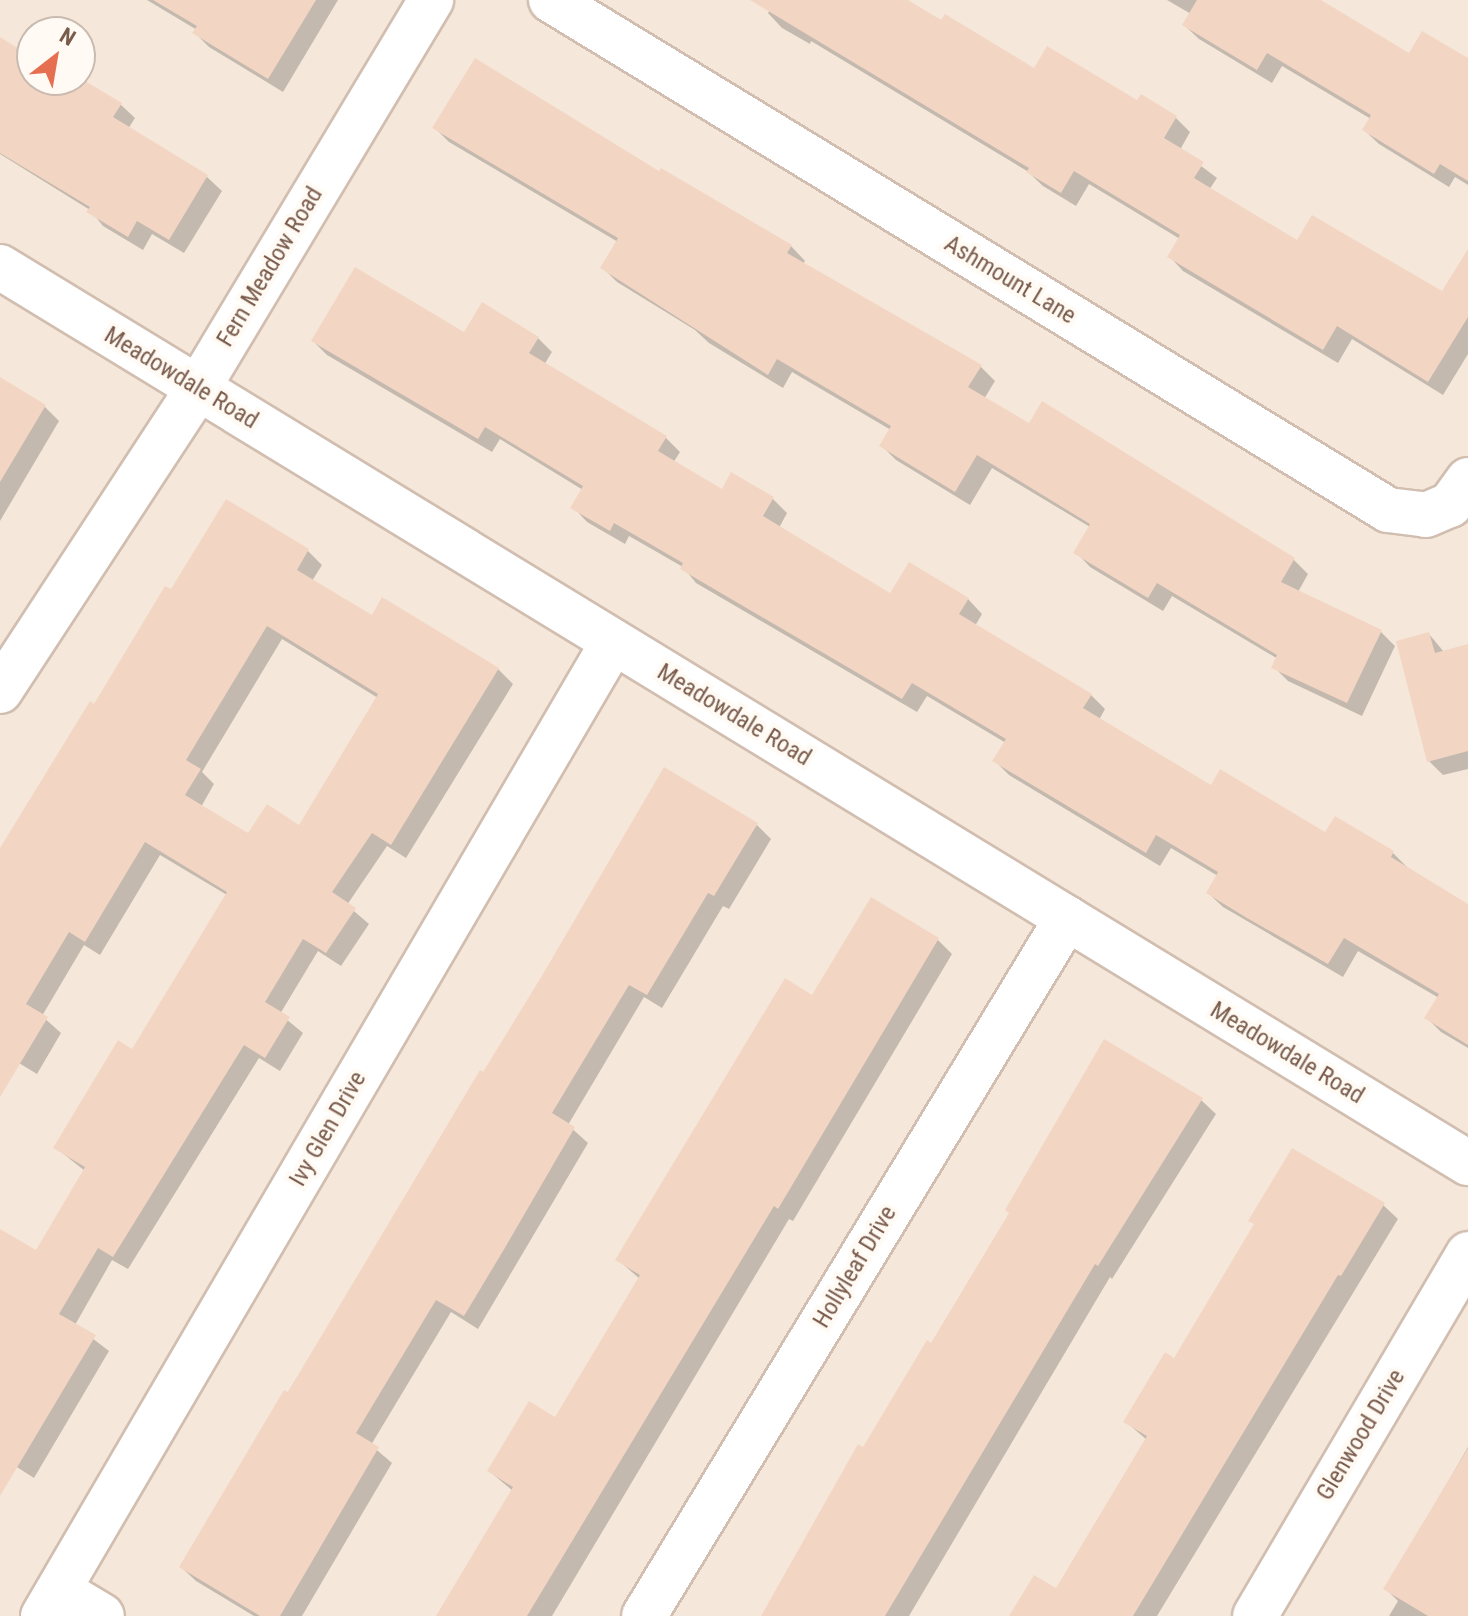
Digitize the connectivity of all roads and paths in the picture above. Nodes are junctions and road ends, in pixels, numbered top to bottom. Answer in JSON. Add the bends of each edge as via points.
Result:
{"nodes":[{"id":1,"x":431,"y":0,"type":"edge"},
{"id":2,"x":551,"y":0,"type":"edge"},
{"id":3,"x":0,"y":267,"type":"edge"},
{"id":4,"x":198,"y":388,"type":"junction"},
{"id":5,"x":1468,"y":480,"type":"edge"},
{"id":6,"x":613,"y":642,"type":"junction"},
{"id":7,"x":0,"y":691,"type":"edge"},
{"id":8,"x":1067,"y":918,"type":"junction"},
{"id":9,"x":1468,"y":1163,"type":"edge"},
{"id":10,"x":1468,"y":1254,"type":"edge"},
{"id":11,"x":51,"y":1603,"type":"edge"},
{"id":12,"x":102,"y":1616,"type":"edge"},
{"id":13,"x":644,"y":1616,"type":"edge"},
{"id":14,"x":1255,"y":1616,"type":"edge"}],
"edges":[{"from":1,"to":4,"type":"street","name":"Fern Meadow Road"},
{"from":2,"to":5,"type":"street","name":"Ashmount Lane","via":[[1388,510],[1426,515],[1450,505]]},
{"from":3,"to":4,"type":"street","name":"Meadowdale Road"},
{"from":4,"to":6,"type":"street","name":"Meadowdale Road"},
{"from":4,"to":7,"type":"street","name":"Fern Meadow Road"},
{"from":6,"to":8,"type":"street","name":"Meadowdale Road"},
{"from":6,"to":11,"type":"street","name":"Ivy Glen Drive"},
{"from":8,"to":9,"type":"street","name":"Meadowdale Road"},
{"from":8,"to":13,"type":"street","name":"Hollyleaf Drive"},
{"from":10,"to":14,"type":"street","name":"Glenwood Drive"},
{"from":11,"to":12,"type":"street"}]}
